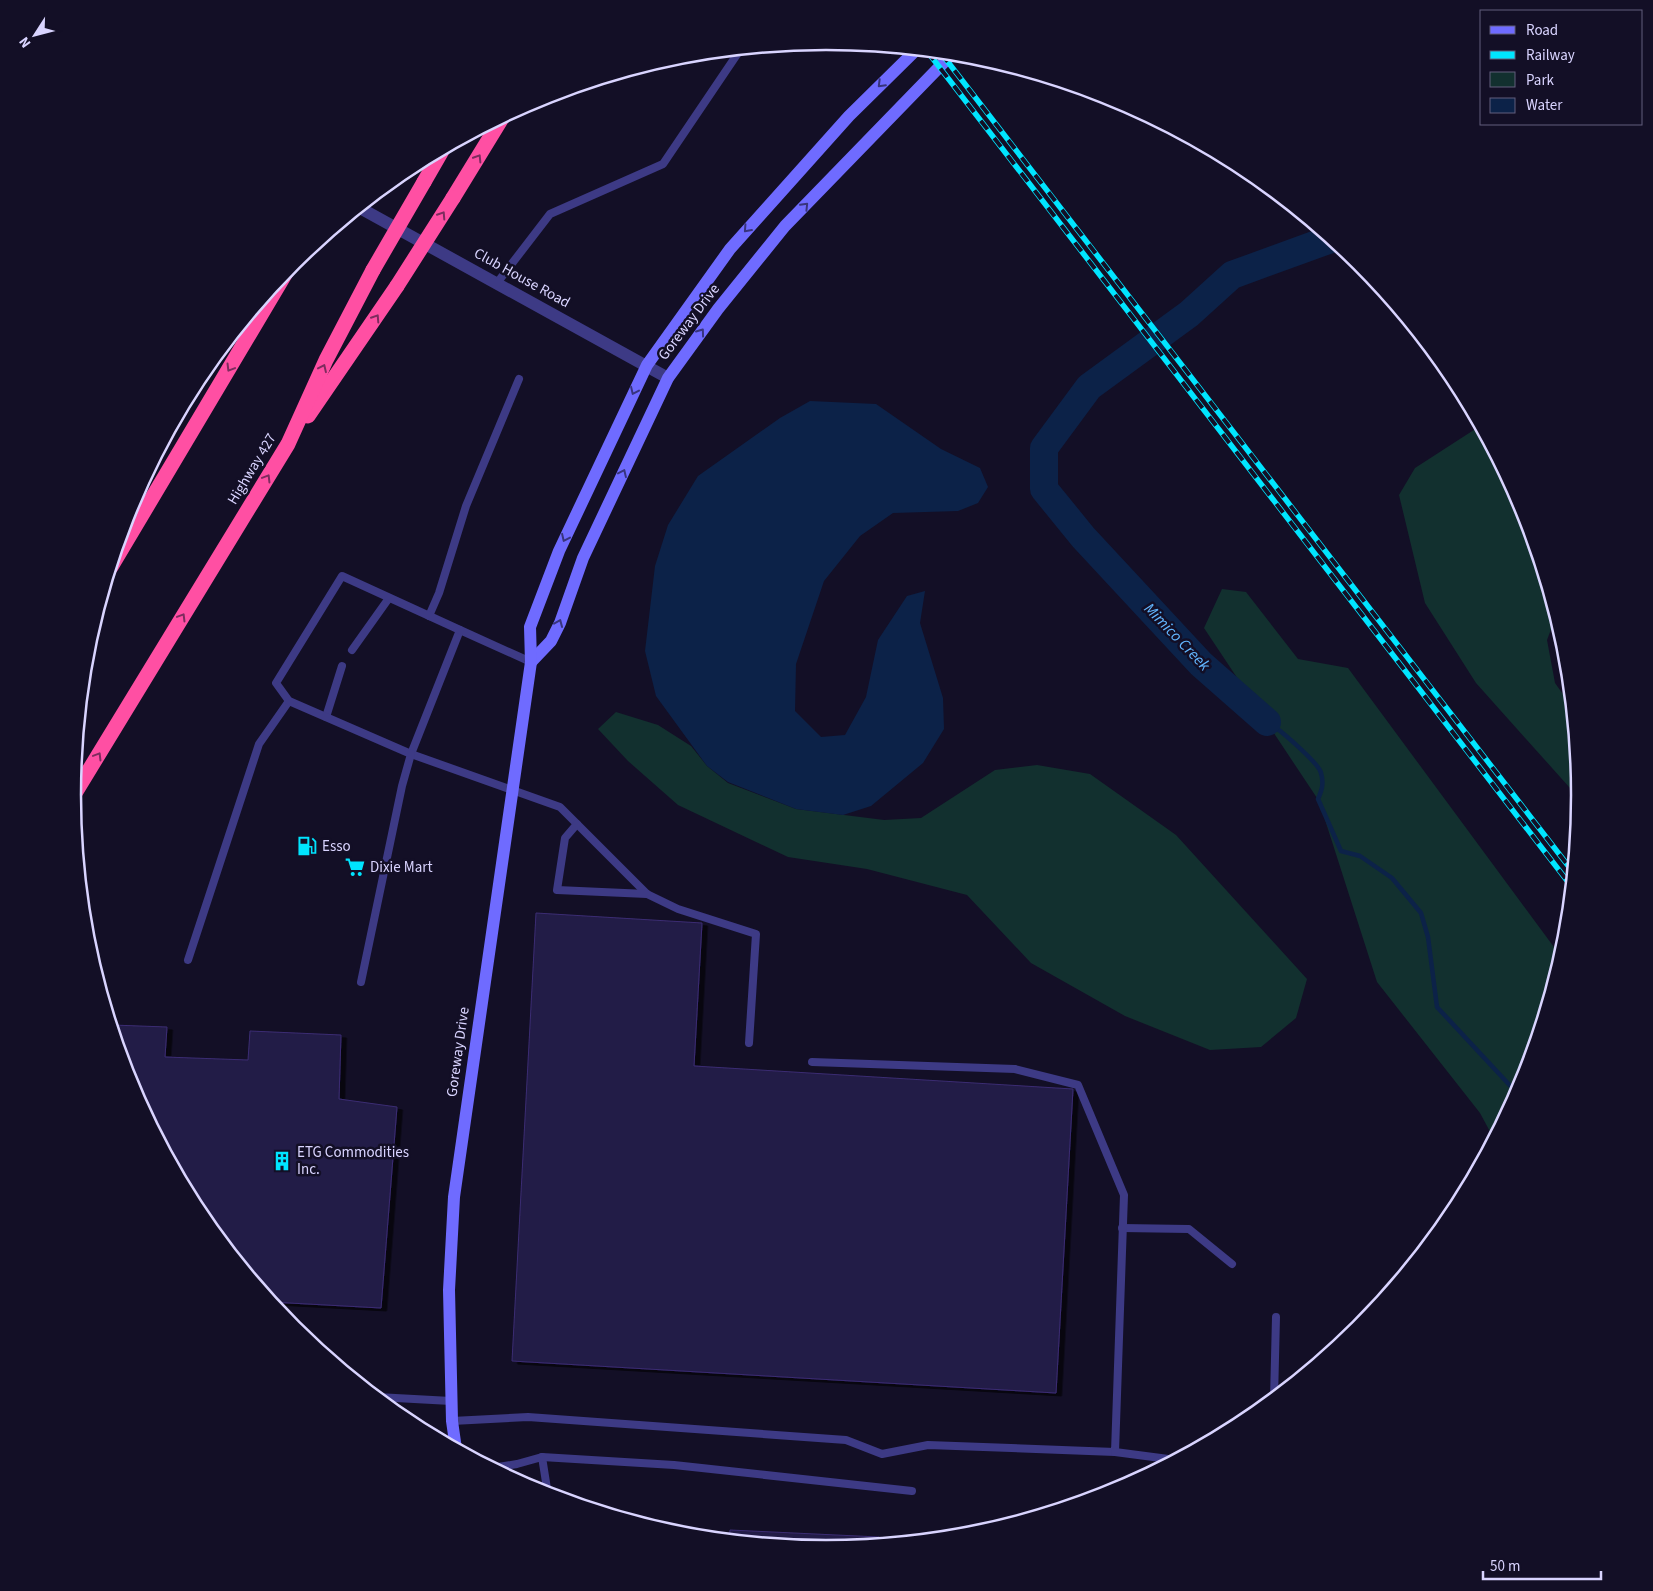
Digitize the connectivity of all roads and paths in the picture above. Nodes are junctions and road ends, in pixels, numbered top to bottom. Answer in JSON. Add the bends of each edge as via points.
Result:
{"nodes":[{"id":1,"x":736,"y":55,"type":"edge"},
{"id":2,"x":911,"y":55,"type":"edge"},
{"id":3,"x":946,"y":60,"type":"edge"},
{"id":4,"x":496,"y":127,"type":"edge"},
{"id":5,"x":436,"y":161,"type":"edge"},
{"id":6,"x":365,"y":211,"type":"edge"},
{"id":7,"x":498,"y":283,"type":"junction"},
{"id":8,"x":270,"y":300,"type":"edge"},
{"id":9,"x":646,"y":365,"type":"junction"},
{"id":10,"x":668,"y":378,"type":"junction"},
{"id":11,"x":519,"y":379,"type":"dead end"},
{"id":12,"x":288,"y":444,"type":"junction"},
{"id":13,"x":127,"y":541,"type":"edge"},
{"id":14,"x":389,"y":598,"type":"junction"},
{"id":15,"x":429,"y":616,"type":"junction"},
{"id":16,"x":460,"y":630,"type":"junction"},
{"id":17,"x":352,"y":650,"type":"dead end"},
{"id":18,"x":531,"y":662,"type":"junction"},
{"id":19,"x":342,"y":666,"type":"dead end"},
{"id":20,"x":289,"y":701,"type":"junction"},
{"id":21,"x":326,"y":717,"type":"junction"},
{"id":22,"x":411,"y":754,"type":"junction"},
{"id":23,"x":82,"y":782,"type":"edge"},
{"id":24,"x":513,"y":792,"type":"junction"},
{"id":25,"x":577,"y":824,"type":"junction"},
{"id":26,"x":647,"y":894,"type":"junction"},
{"id":27,"x":188,"y":960,"type":"dead end"},
{"id":28,"x":361,"y":982,"type":"dead end"},
{"id":29,"x":749,"y":1043,"type":"dead end"},
{"id":30,"x":812,"y":1062,"type":"dead end"},
{"id":31,"x":1122,"y":1228,"type":"junction"},
{"id":32,"x":1232,"y":1264,"type":"dead end"},
{"id":33,"x":1276,"y":1317,"type":"dead end"},
{"id":34,"x":1274,"y":1391,"type":"edge"},
{"id":35,"x":388,"y":1398,"type":"edge"},
{"id":36,"x":451,"y":1401,"type":"junction"},
{"id":37,"x":452,"y":1420,"type":"junction"},
{"id":38,"x":455,"y":1442,"type":"edge"},
{"id":39,"x":1115,"y":1452,"type":"junction"},
{"id":40,"x":542,"y":1457,"type":"junction"},
{"id":41,"x":1166,"y":1459,"type":"edge"},
{"id":42,"x":502,"y":1466,"type":"edge"},
{"id":43,"x":547,"y":1486,"type":"edge"},
{"id":44,"x":912,"y":1491,"type":"dead end"}],
"edges":[{"from":1,"to":7,"type":"lane","via":[[663,164],[550,214]]},
{"from":2,"to":9,"type":"main road","name":"Goreway Drive","one_way":true,"via":[[849,116],[730,249]]},
{"from":10,"to":3,"type":"main road","name":"Goreway Drive","one_way":true,"via":[[785,226]]},
{"from":12,"to":4,"type":"highway","one_way":true,"bridge":true,"via":[[397,286]]},
{"from":12,"to":5,"type":"highway","name":"Highway 427","one_way":true,"bridge":true,"via":[[326,360],[373,270]]},
{"from":6,"to":7,"type":"street","name":"Club House Road"},
{"from":7,"to":9,"type":"street","name":"Club House Road"},
{"from":8,"to":13,"type":"highway","one_way":true},
{"from":9,"to":10,"type":"street","name":"Club House Road"},
{"from":9,"to":18,"type":"main road","name":"Goreway Drive","one_way":true,"via":[[559,551],[530,627]]},
{"from":18,"to":10,"type":"main road","name":"Goreway Drive","one_way":true,"via":[[551,641],[557,629],[583,558]]},
{"from":11,"to":15,"type":"lane","via":[[466,506],[440,593]]},
{"from":23,"to":12,"type":"highway","name":"Highway 427","one_way":true},
{"from":14,"to":15,"type":"lane"},
{"from":14,"to":17,"type":"lane"},
{"from":14,"to":20,"type":"lane","via":[[342,576],[276,683]]},
{"from":15,"to":16,"type":"lane"},
{"from":16,"to":18,"type":"lane"},
{"from":16,"to":22,"type":"lane"},
{"from":18,"to":24,"type":"main road","name":"Goreway Drive"},
{"from":19,"to":21,"type":"lane"},
{"from":20,"to":21,"type":"lane"},
{"from":20,"to":27,"type":"lane","via":[[260,744]]},
{"from":21,"to":22,"type":"lane"},
{"from":22,"to":24,"type":"lane"},
{"from":22,"to":28,"type":"lane"},
{"from":24,"to":25,"type":"lane","via":[[560,807]]},
{"from":24,"to":36,"type":"main road","name":"Goreway Drive","via":[[454,1197],[449,1290]]},
{"from":25,"to":26,"type":"lane"},
{"from":25,"to":26,"type":"lane","via":[[565,838],[557,890]]},
{"from":26,"to":29,"type":"lane","via":[[678,909],[756,934]]},
{"from":30,"to":31,"type":"lane","via":[[1015,1069],[1078,1085],[1124,1195]]},
{"from":31,"to":32,"type":"lane","via":[[1190,1229]]},
{"from":31,"to":39,"type":"lane"},
{"from":33,"to":34,"type":"lane"},
{"from":35,"to":36,"type":"lane"},
{"from":36,"to":37,"type":"main road","name":"Goreway Drive"},
{"from":37,"to":38,"type":"main road","name":"Goreway Drive"},
{"from":37,"to":39,"type":"lane","via":[[528,1417],[846,1440],[882,1454],[928,1445]]},
{"from":39,"to":41,"type":"lane"},
{"from":40,"to":42,"type":"lane"},
{"from":40,"to":43,"type":"lane"},
{"from":40,"to":44,"type":"lane","via":[[674,1465]]}]}
